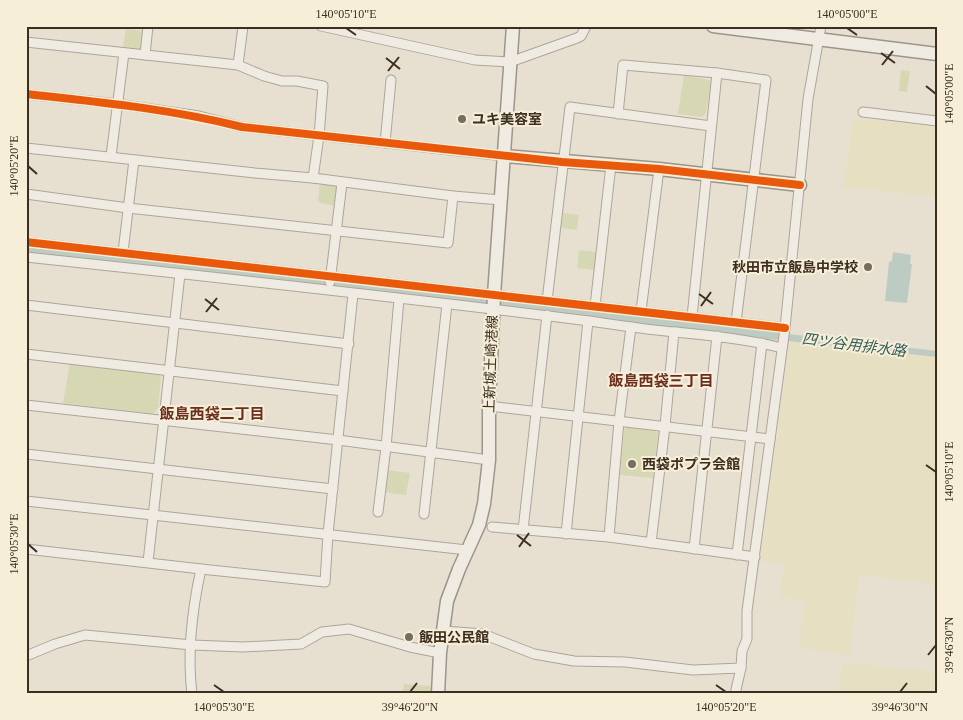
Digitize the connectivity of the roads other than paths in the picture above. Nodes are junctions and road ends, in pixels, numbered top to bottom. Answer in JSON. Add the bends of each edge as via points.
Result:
{"nodes":[{"id":1,"x":148,"y":26,"type":"edge"},
{"id":2,"x":243,"y":26,"type":"edge"},
{"id":3,"x":321,"y":26,"type":"edge"},
{"id":4,"x":513,"y":26,"type":"edge"},
{"id":5,"x":586,"y":26,"type":"edge"},
{"id":6,"x":713,"y":26,"type":"edge"},
{"id":7,"x":821,"y":26,"type":"edge"},
{"id":8,"x":819,"y":40,"type":"junction"},
{"id":9,"x":26,"y":42,"type":"edge"},
{"id":10,"x":124,"y":53,"type":"junction"},
{"id":11,"x":937,"y":54,"type":"edge"},
{"id":12,"x":145,"y":56,"type":"junction"},
{"id":13,"x":510,"y":62,"type":"junction"},
{"id":14,"x":238,"y":66,"type":"junction"},
{"id":15,"x":717,"y":73,"type":"junction"},
{"id":16,"x":391,"y":80,"type":"dead end"},
{"id":17,"x":26,"y":94,"type":"edge"},
{"id":18,"x":118,"y":104,"type":"junction"},
{"id":19,"x":863,"y":112,"type":"dead end"},
{"id":20,"x":618,"y":114,"type":"junction"},
{"id":21,"x":937,"y":121,"type":"edge"},
{"id":22,"x":711,"y":126,"type":"junction"},
{"id":23,"x":319,"y":136,"type":"junction"},
{"id":24,"x":385,"y":143,"type":"junction"},
{"id":25,"x":26,"y":148,"type":"edge"},
{"id":26,"x":111,"y":156,"type":"junction"},
{"id":27,"x":504,"y":156,"type":"junction"},
{"id":28,"x":134,"y":160,"type":"junction"},
{"id":29,"x":562,"y":162,"type":"junction"},
{"id":30,"x":611,"y":165,"type":"junction"},
{"id":31,"x":659,"y":169,"type":"junction"},
{"id":32,"x":707,"y":175,"type":"junction"},
{"id":33,"x":313,"y":178,"type":"junction"},
{"id":34,"x":754,"y":180,"type":"junction"},
{"id":35,"x":342,"y":183,"type":"junction"},
{"id":36,"x":800,"y":185,"type":"junction"},
{"id":37,"x":26,"y":194,"type":"edge"},
{"id":38,"x":453,"y":196,"type":"junction"},
{"id":39,"x":501,"y":200,"type":"junction"},
{"id":40,"x":128,"y":208,"type":"junction"},
{"id":41,"x":336,"y":231,"type":"junction"},
{"id":42,"x":26,"y":242,"type":"edge"},
{"id":43,"x":123,"y":252,"type":"junction"},
{"id":44,"x":26,"y":257,"type":"edge"},
{"id":45,"x":180,"y":274,"type":"junction"},
{"id":46,"x":330,"y":278,"type":"junction"},
{"id":47,"x":329,"y":290,"type":"junction"},
{"id":48,"x":354,"y":294,"type":"junction"},
{"id":49,"x":400,"y":299,"type":"junction"},
{"id":50,"x":547,"y":301,"type":"junction"},
{"id":51,"x":494,"y":302,"type":"junction"},
{"id":52,"x":26,"y":304,"type":"edge"},
{"id":53,"x":447,"y":304,"type":"junction"},
{"id":54,"x":595,"y":306,"type":"junction"},
{"id":55,"x":641,"y":311,"type":"junction"},
{"id":56,"x":546,"y":315,"type":"junction"},
{"id":57,"x":692,"y":317,"type":"junction"},
{"id":58,"x":588,"y":321,"type":"junction"},
{"id":59,"x":736,"y":322,"type":"junction"},
{"id":60,"x":175,"y":324,"type":"junction"},
{"id":61,"x":631,"y":326,"type":"junction"},
{"id":62,"x":674,"y":332,"type":"junction"},
{"id":63,"x":717,"y":336,"type":"junction"},
{"id":64,"x":784,"y":338,"type":"junction"},
{"id":65,"x":762,"y":343,"type":"junction"},
{"id":66,"x":349,"y":344,"type":"junction"},
{"id":67,"x":26,"y":354,"type":"edge"},
{"id":68,"x":170,"y":371,"type":"junction"},
{"id":69,"x":343,"y":391,"type":"junction"},
{"id":70,"x":26,"y":406,"type":"edge"},
{"id":71,"x":489,"y":406,"type":"junction"},
{"id":72,"x":537,"y":412,"type":"junction"},
{"id":73,"x":579,"y":416,"type":"junction"},
{"id":74,"x":164,"y":421,"type":"junction"},
{"id":75,"x":619,"y":421,"type":"junction"},
{"id":76,"x":665,"y":426,"type":"junction"},
{"id":77,"x":706,"y":432,"type":"junction"},
{"id":78,"x":751,"y":437,"type":"junction"},
{"id":79,"x":770,"y":439,"type":"junction"},
{"id":80,"x":338,"y":440,"type":"junction"},
{"id":81,"x":386,"y":447,"type":"junction"},
{"id":82,"x":432,"y":452,"type":"junction"},
{"id":83,"x":26,"y":454,"type":"edge"},
{"id":84,"x":489,"y":460,"type":"junction"},
{"id":85,"x":158,"y":469,"type":"junction"},
{"id":86,"x":333,"y":489,"type":"junction"},
{"id":87,"x":26,"y":501,"type":"edge"},
{"id":88,"x":378,"y":512,"type":"dead end"},
{"id":89,"x":424,"y":514,"type":"dead end"},
{"id":90,"x":152,"y":516,"type":"junction"},
{"id":91,"x":492,"y":527,"type":"dead end"},
{"id":92,"x":523,"y":530,"type":"junction"},
{"id":93,"x":328,"y":534,"type":"junction"},
{"id":94,"x":566,"y":534,"type":"junction"},
{"id":95,"x":609,"y":537,"type":"junction"},
{"id":96,"x":651,"y":543,"type":"junction"},
{"id":97,"x":26,"y":549,"type":"edge"},
{"id":98,"x":694,"y":549,"type":"junction"},
{"id":99,"x":467,"y":550,"type":"junction"},
{"id":100,"x":738,"y":555,"type":"junction"},
{"id":101,"x":755,"y":557,"type":"junction"},
{"id":102,"x":148,"y":562,"type":"junction"},
{"id":103,"x":201,"y":569,"type":"junction"},
{"id":104,"x":444,"y":631,"type":"junction"},
{"id":105,"x":192,"y":645,"type":"junction"},
{"id":106,"x":440,"y":653,"type":"junction"},
{"id":107,"x":26,"y":656,"type":"edge"},
{"id":108,"x":741,"y":668,"type":"junction"},
{"id":109,"x":192,"y":694,"type":"edge"},
{"id":110,"x":438,"y":694,"type":"edge"},
{"id":111,"x":735,"y":694,"type":"edge"}],
"edges":[{"from":1,"to":12,"type":"street"},
{"from":2,"to":14,"type":"street"},
{"from":3,"to":13,"type":"street","via":[[475,60]]},
{"from":4,"to":13,"type":"main road","name":"上新城土崎港線"},
{"from":5,"to":13,"type":"street","via":[[577,38]]},
{"from":6,"to":8,"type":"main road"},
{"from":7,"to":8,"type":"street"},
{"from":8,"to":11,"type":"main road"},
{"from":8,"to":36,"type":"street","via":[[808,99]]},
{"from":9,"to":10,"type":"street"},
{"from":10,"to":12,"type":"street"},
{"from":10,"to":18,"type":"street"},
{"from":12,"to":14,"type":"street"},
{"from":13,"to":27,"type":"main road","name":"上新城土崎港線"},
{"from":14,"to":23,"type":"street","via":[[264,76],[323,86]]},
{"from":15,"to":20,"type":"street","via":[[623,65]]},
{"from":15,"to":22,"type":"street"},
{"from":15,"to":34,"type":"street","via":[[766,80]]},
{"from":16,"to":24,"type":"street"},
{"from":17,"to":18,"type":"street"},
{"from":18,"to":23,"type":"street","via":[[199,116],[242,127]]},
{"from":18,"to":26,"type":"street"},
{"from":19,"to":21,"type":"street"},
{"from":20,"to":22,"type":"street"},
{"from":20,"to":29,"type":"street","via":[[570,107]]},
{"from":22,"to":32,"type":"street"},
{"from":23,"to":24,"type":"street"},
{"from":23,"to":33,"type":"street"},
{"from":24,"to":27,"type":"street"},
{"from":25,"to":26,"type":"street"},
{"from":26,"to":28,"type":"street"},
{"from":27,"to":29,"type":"main road"},
{"from":27,"to":39,"type":"main road","name":"上新城土崎港線"},
{"from":28,"to":33,"type":"street"},
{"from":28,"to":40,"type":"street"},
{"from":29,"to":30,"type":"main road"},
{"from":29,"to":50,"type":"street"},
{"from":30,"to":31,"type":"main road"},
{"from":30,"to":54,"type":"street"},
{"from":31,"to":32,"type":"main road"},
{"from":31,"to":55,"type":"street"},
{"from":32,"to":34,"type":"main road"},
{"from":32,"to":57,"type":"street"},
{"from":33,"to":35,"type":"street"},
{"from":34,"to":36,"type":"main road"},
{"from":34,"to":59,"type":"street"},
{"from":35,"to":38,"type":"street"},
{"from":35,"to":41,"type":"street"},
{"from":36,"to":64,"type":"street"},
{"from":37,"to":40,"type":"street"},
{"from":38,"to":39,"type":"street"},
{"from":38,"to":41,"type":"street","via":[[448,242]]},
{"from":39,"to":51,"type":"main road","name":"上新城土崎港線"},
{"from":40,"to":41,"type":"street"},
{"from":40,"to":43,"type":"street"},
{"from":41,"to":46,"type":"street"},
{"from":42,"to":43,"type":"street"},
{"from":43,"to":46,"type":"street"},
{"from":44,"to":45,"type":"street"},
{"from":45,"to":47,"type":"street"},
{"from":45,"to":60,"type":"street"},
{"from":46,"to":47,"type":"street"},
{"from":46,"to":51,"type":"street"},
{"from":47,"to":48,"type":"street"},
{"from":48,"to":49,"type":"street"},
{"from":48,"to":66,"type":"street"},
{"from":49,"to":53,"type":"street"},
{"from":49,"to":81,"type":"street"},
{"from":50,"to":51,"type":"street"},
{"from":50,"to":54,"type":"street"},
{"from":51,"to":53,"type":"street"},
{"from":51,"to":56,"type":"street"},
{"from":51,"to":71,"type":"main road","name":"上新城土崎港線"},
{"from":52,"to":60,"type":"street"},
{"from":53,"to":82,"type":"street"},
{"from":54,"to":55,"type":"street"},
{"from":55,"to":57,"type":"street"},
{"from":56,"to":58,"type":"street"},
{"from":56,"to":72,"type":"street"},
{"from":57,"to":59,"type":"street"},
{"from":58,"to":61,"type":"street"},
{"from":58,"to":73,"type":"street"},
{"from":59,"to":64,"type":"street"},
{"from":60,"to":66,"type":"street"},
{"from":60,"to":68,"type":"street"},
{"from":61,"to":62,"type":"street"},
{"from":61,"to":75,"type":"street"},
{"from":62,"to":63,"type":"street"},
{"from":62,"to":76,"type":"street"},
{"from":63,"to":65,"type":"street"},
{"from":63,"to":77,"type":"street"},
{"from":64,"to":65,"type":"street"},
{"from":64,"to":79,"type":"street"},
{"from":65,"to":78,"type":"street"},
{"from":66,"to":69,"type":"street"},
{"from":67,"to":68,"type":"street"},
{"from":68,"to":69,"type":"street"},
{"from":68,"to":74,"type":"street"},
{"from":69,"to":80,"type":"street"},
{"from":70,"to":74,"type":"street"},
{"from":71,"to":72,"type":"street"},
{"from":71,"to":84,"type":"main road","name":"上新城土崎港線"},
{"from":72,"to":73,"type":"street"},
{"from":72,"to":92,"type":"street"},
{"from":73,"to":75,"type":"street"},
{"from":73,"to":94,"type":"street"},
{"from":74,"to":80,"type":"street"},
{"from":74,"to":85,"type":"street"},
{"from":75,"to":76,"type":"street"},
{"from":75,"to":95,"type":"street"},
{"from":76,"to":77,"type":"street"},
{"from":76,"to":96,"type":"street"},
{"from":77,"to":78,"type":"street"},
{"from":77,"to":98,"type":"street"},
{"from":78,"to":79,"type":"street"},
{"from":78,"to":100,"type":"street"},
{"from":79,"to":101,"type":"street"},
{"from":80,"to":81,"type":"street"},
{"from":80,"to":86,"type":"street"},
{"from":81,"to":82,"type":"street"},
{"from":81,"to":88,"type":"street"},
{"from":82,"to":84,"type":"street"},
{"from":82,"to":89,"type":"street"},
{"from":83,"to":85,"type":"street"},
{"from":84,"to":99,"type":"main road","name":"上新城土崎港線","via":[[483,511]]},
{"from":85,"to":86,"type":"street"},
{"from":85,"to":90,"type":"street"},
{"from":86,"to":93,"type":"street"},
{"from":87,"to":90,"type":"street"},
{"from":90,"to":93,"type":"street"},
{"from":90,"to":102,"type":"street"},
{"from":91,"to":92,"type":"street"},
{"from":92,"to":94,"type":"street"},
{"from":93,"to":99,"type":"street"},
{"from":93,"to":103,"type":"street","via":[[325,582]]},
{"from":94,"to":95,"type":"street"},
{"from":95,"to":96,"type":"street"},
{"from":96,"to":98,"type":"street"},
{"from":97,"to":102,"type":"street"},
{"from":98,"to":100,"type":"street"},
{"from":99,"to":104,"type":"main road","name":"上新城土崎港線","via":[[447,600]]},
{"from":100,"to":101,"type":"street"},
{"from":101,"to":108,"type":"street"},
{"from":102,"to":103,"type":"street"},
{"from":103,"to":105,"type":"street","via":[[193,610]]},
{"from":104,"to":106,"type":"main road","name":"上新城土崎港線"},
{"from":104,"to":108,"type":"street","via":[[483,634],[534,654],[574,661],[625,662],[693,670]]},
{"from":105,"to":106,"type":"street","via":[[301,644],[322,632],[349,629]]},
{"from":105,"to":107,"type":"street","via":[[85,635]]},
{"from":105,"to":109,"type":"street"},
{"from":106,"to":110,"type":"main road","name":"上新城土崎港線"},
{"from":108,"to":111,"type":"street"}]}
